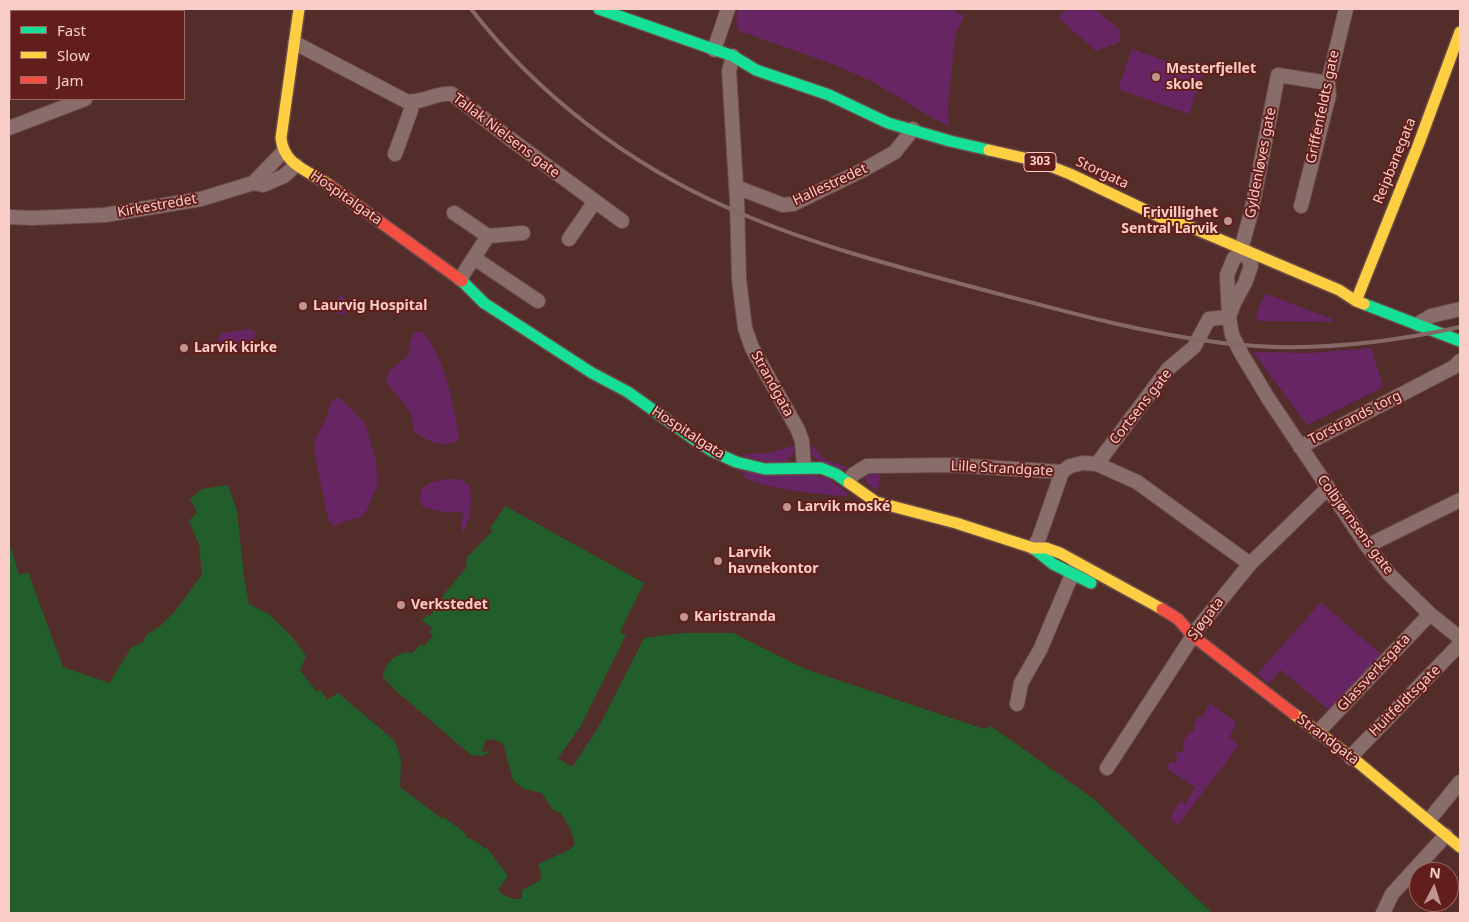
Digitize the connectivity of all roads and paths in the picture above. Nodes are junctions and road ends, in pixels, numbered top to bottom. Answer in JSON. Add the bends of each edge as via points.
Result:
{"nodes":[{"id":1,"x":300,"y":9,"type":"edge"},
{"id":2,"x":600,"y":9,"type":"edge"},
{"id":3,"x":728,"y":9,"type":"edge"},
{"id":4,"x":1346,"y":9,"type":"edge"},
{"id":5,"x":1460,"y":32,"type":"edge"},
{"id":6,"x":295,"y":43,"type":"junction"},
{"id":7,"x":714,"y":50,"type":"junction"},
{"id":8,"x":733,"y":56,"type":"junction"},
{"id":9,"x":755,"y":57,"type":"dead end"},
{"id":10,"x":1328,"y":83,"type":"junction"},
{"id":11,"x":82,"y":100,"type":"edge"},
{"id":12,"x":412,"y":102,"type":"junction"},
{"id":13,"x":882,"y":107,"type":"dead end"},
{"id":14,"x":9,"y":128,"type":"edge"},
{"id":15,"x":913,"y":129,"type":"junction"},
{"id":16,"x":283,"y":152,"type":"junction"},
{"id":17,"x":395,"y":154,"type":"dead end"},
{"id":18,"x":296,"y":165,"type":"junction"},
{"id":19,"x":253,"y":183,"type":"junction"},
{"id":20,"x":736,"y":187,"type":"junction"},
{"id":21,"x":594,"y":201,"type":"junction"},
{"id":22,"x":1300,"y":206,"type":"dead end"},
{"id":23,"x":454,"y":213,"type":"dead end"},
{"id":24,"x":9,"y":217,"type":"edge"},
{"id":25,"x":622,"y":221,"type":"dead end"},
{"id":26,"x":523,"y":233,"type":"dead end"},
{"id":27,"x":488,"y":236,"type":"junction"},
{"id":28,"x":569,"y":239,"type":"dead end"},
{"id":29,"x":1240,"y":253,"type":"junction"},
{"id":30,"x":474,"y":258,"type":"junction"},
{"id":31,"x":1284,"y":278,"type":"dead end"},
{"id":32,"x":460,"y":279,"type":"junction"},
{"id":33,"x":538,"y":301,"type":"dead end"},
{"id":34,"x":1356,"y":301,"type":"junction"},
{"id":35,"x":1460,"y":309,"type":"edge"},
{"id":36,"x":1229,"y":317,"type":"junction"},
{"id":37,"x":1418,"y":324,"type":"junction"},
{"id":38,"x":1460,"y":341,"type":"edge"},
{"id":39,"x":1460,"y":361,"type":"edge"},
{"id":40,"x":1300,"y":447,"type":"junction"},
{"id":41,"x":1097,"y":464,"type":"junction"},
{"id":42,"x":804,"y":467,"type":"junction"},
{"id":43,"x":1062,"y":472,"type":"junction"},
{"id":44,"x":848,"y":482,"type":"junction"},
{"id":45,"x":1328,"y":489,"type":"junction"},
{"id":46,"x":1460,"y":500,"type":"edge"},
{"id":47,"x":1367,"y":546,"type":"junction"},
{"id":48,"x":1033,"y":548,"type":"junction"},
{"id":49,"x":1250,"y":564,"type":"junction"},
{"id":50,"x":1075,"y":568,"type":"junction"},
{"id":51,"x":1430,"y":614,"type":"junction"},
{"id":52,"x":1193,"y":636,"type":"junction"},
{"id":53,"x":1460,"y":638,"type":"edge"},
{"id":54,"x":1460,"y":644,"type":"edge"},
{"id":55,"x":1017,"y":704,"type":"dead end"},
{"id":56,"x":1318,"y":732,"type":"junction"},
{"id":57,"x":1351,"y":758,"type":"junction"},
{"id":58,"x":1107,"y":768,"type":"dead end"},
{"id":59,"x":1460,"y":782,"type":"edge"},
{"id":60,"x":1429,"y":820,"type":"junction"},
{"id":61,"x":1446,"y":835,"type":"junction"},
{"id":62,"x":1460,"y":847,"type":"edge"},
{"id":63,"x":1383,"y":913,"type":"edge"}],
"edges":[{"from":1,"to":6,"type":"main road"},
{"from":2,"to":7,"type":"main road","name":"Storgata","number":"303"},
{"from":3,"to":7,"type":"street"},
{"from":4,"to":10,"type":"street","name":"Griffenfeldts gate"},
{"from":5,"to":34,"type":"main road","name":"Reipbanegata"},
{"from":6,"to":12,"type":"street"},
{"from":6,"to":16,"type":"main road","via":[[281,138]]},
{"from":7,"to":8,"type":"main road","name":"Storgata","number":"303"},
{"from":8,"to":9,"type":"main road","name":"Storgata","number":"303"},
{"from":8,"to":15,"type":"main road","name":"Storgata","number":"303","via":[[756,70],[829,95],[888,123]]},
{"from":8,"to":20,"type":"street","name":"Strandgata","via":[[729,71]]},
{"from":10,"to":22,"type":"street","name":"Griffenfeldts gate","via":[[1329,95]]},
{"from":10,"to":29,"type":"street","name":"Gyldenløves gate","via":[[1278,75]]},
{"from":11,"to":14,"type":"street"},
{"from":12,"to":17,"type":"street"},
{"from":12,"to":21,"type":"street","name":"Tallak Nielsens gate","via":[[452,94]]},
{"from":13,"to":15,"type":"main road","name":"Storgata","number":"303"},
{"from":15,"to":20,"type":"street","name":"Hallestredet","via":[[894,152],[793,204],[783,205]]},
{"from":15,"to":29,"type":"main road","name":"Storgata","number":"303","via":[[1037,161],[1160,217],[1174,220]]},
{"from":16,"to":18,"type":"main road","name":"Hospitalgata"},
{"from":16,"to":19,"type":"street"},
{"from":18,"to":19,"type":"street","name":"Kirkestredet","via":[[271,182],[263,185]]},
{"from":18,"to":32,"type":"main road","name":"Hospitalgata","via":[[314,174]]},
{"from":19,"to":24,"type":"street","name":"Kirkestredet","via":[[201,199],[105,215]]},
{"from":20,"to":42,"type":"street","name":"Strandgata","via":[[739,279],[745,328],[752,348],[798,430]]},
{"from":21,"to":25,"type":"street","name":"Tallak Nielsens gate"},
{"from":21,"to":28,"type":"street"},
{"from":23,"to":27,"type":"street"},
{"from":26,"to":27,"type":"street"},
{"from":27,"to":30,"type":"street"},
{"from":29,"to":34,"type":"main road","name":"Storgata","number":"303","via":[[1340,290]]},
{"from":29,"to":36,"type":"street","name":"Torstrands torg","via":[[1227,276]]},
{"from":29,"to":36,"type":"street","via":[[1255,268]]},
{"from":30,"to":32,"type":"street"},
{"from":30,"to":33,"type":"street"},
{"from":31,"to":34,"type":"main road","name":"Storgata","number":"303","via":[[1337,299]]},
{"from":32,"to":42,"type":"main road","name":"Hospitalgata","via":[[489,293],[597,366],[609,380],[694,440],[731,460],[774,470]]},
{"from":34,"to":37,"type":"main road","name":"Storgata","number":"303"},
{"from":35,"to":37,"type":"street","via":[[1431,316]]},
{"from":36,"to":40,"type":"street","name":"Torstrands torg","via":[[1232,335],[1241,353]]},
{"from":36,"to":41,"type":"street","name":"Cortsens gate","via":[[1210,319],[1194,347],[1168,369]]},
{"from":37,"to":38,"type":"main road","name":"Storgata","number":"303"},
{"from":39,"to":40,"type":"street","name":"Torstrands torg"},
{"from":40,"to":45,"type":"street","name":"Colbjørnsens gate"},
{"from":41,"to":43,"type":"street","name":"Lille Strandgate","via":[[1083,463]]},
{"from":41,"to":49,"type":"street","name":"Lille Strandgate","via":[[1137,482]]},
{"from":42,"to":44,"type":"main road","name":"Strandgata","via":[[822,468]]},
{"from":43,"to":44,"type":"street","name":"Lille Strandgate","via":[[952,465],[867,466]]},
{"from":43,"to":48,"type":"street"},
{"from":44,"to":48,"type":"main road","name":"Strandgata","via":[[863,496],[876,502]]},
{"from":45,"to":47,"type":"street","name":"Colbjørnsens gate"},
{"from":45,"to":49,"type":"street","name":"Sjøgata"},
{"from":46,"to":47,"type":"street"},
{"from":47,"to":51,"type":"street","name":"Colbjørnsens gate","via":[[1390,575]]},
{"from":48,"to":50,"type":"main road","name":"Strandgata","via":[[1060,553]]},
{"from":49,"to":52,"type":"street","name":"Sjøgata"},
{"from":50,"to":52,"type":"main road","name":"Strandgata","via":[[1108,592]]},
{"from":50,"to":52,"type":"main road","name":"Strandgata","via":[[1154,604],[1178,619]]},
{"from":50,"to":55,"type":"street","via":[[1040,650],[1021,684]]},
{"from":51,"to":53,"type":"street","name":"Colbjørnsens gate"},
{"from":51,"to":56,"type":"street","name":"Glassverksgata"},
{"from":52,"to":56,"type":"main road","name":"Strandgata"},
{"from":52,"to":58,"type":"street","name":"Sjøgata"},
{"from":54,"to":57,"type":"street","name":"Huitfeldtsgate"},
{"from":56,"to":57,"type":"main road","name":"Strandgata"},
{"from":57,"to":60,"type":"main road","name":"Strandgata"},
{"from":59,"to":60,"type":"street"},
{"from":60,"to":61,"type":"main road","name":"Strandgata"},
{"from":61,"to":62,"type":"main road","name":"Strandgata"},
{"from":61,"to":63,"type":"street","via":[[1392,894]]}]}
